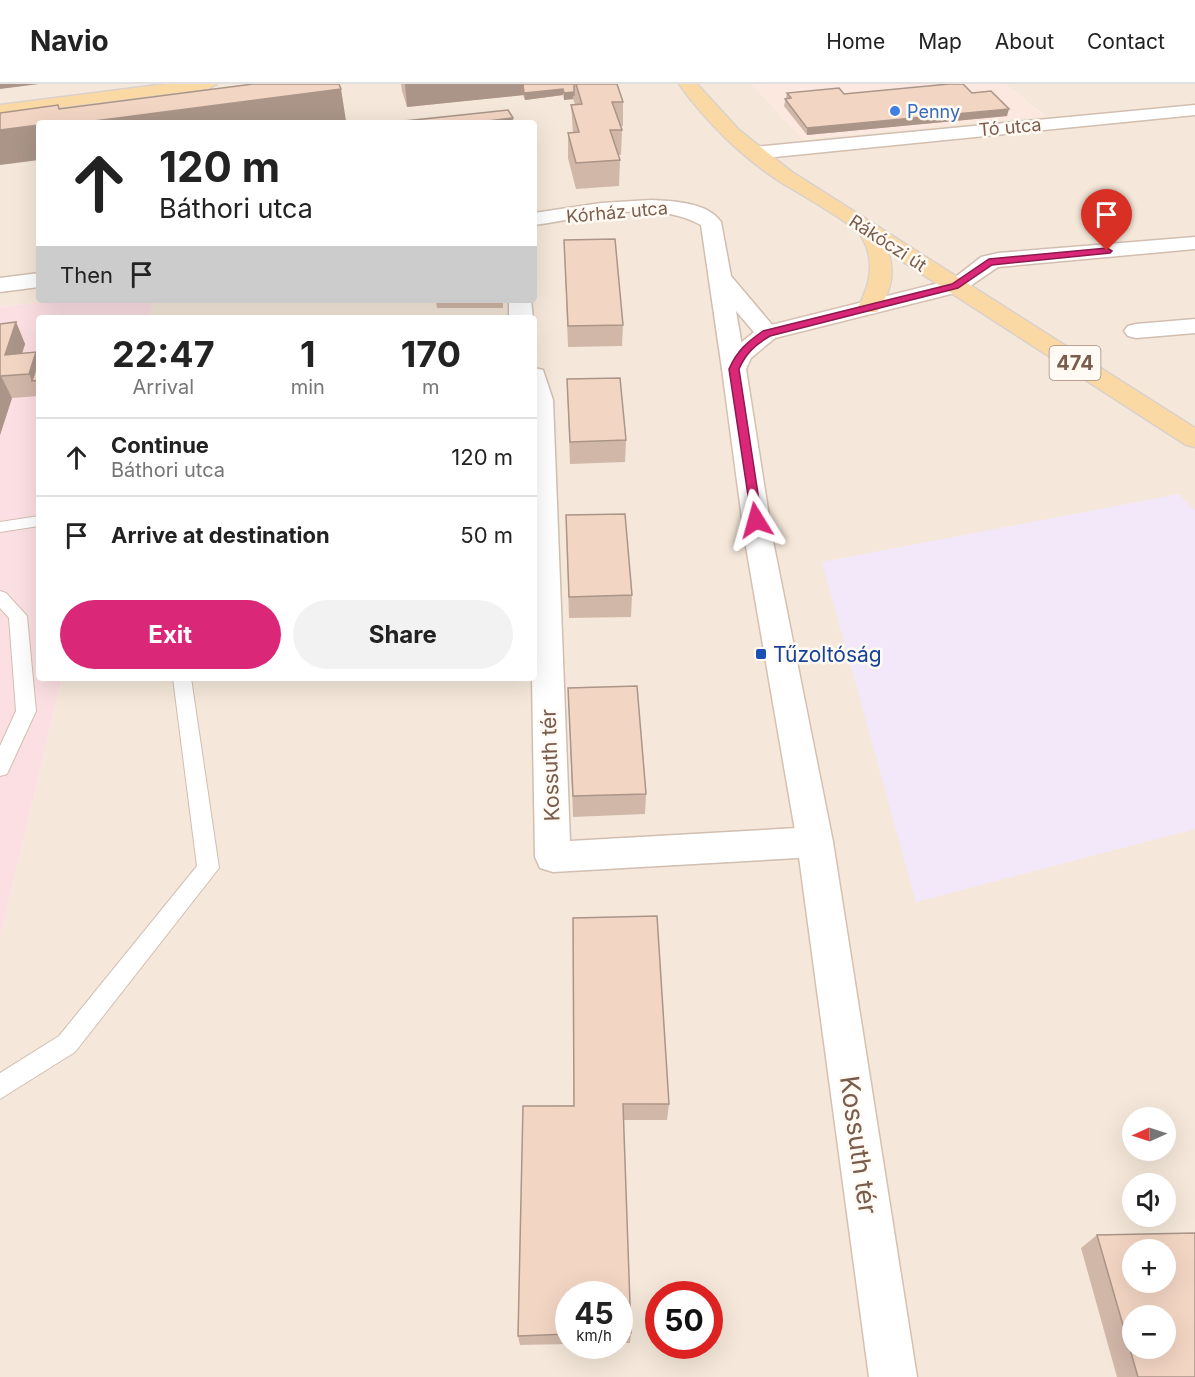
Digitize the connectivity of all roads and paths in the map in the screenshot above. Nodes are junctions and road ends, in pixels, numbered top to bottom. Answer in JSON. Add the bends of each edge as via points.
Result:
{"nodes":[{"id":1,"x":208,"y":84,"type":"edge"},
{"id":2,"x":673,"y":84,"type":"edge"},
{"id":3,"x":692,"y":90,"type":"edge"},
{"id":4,"x":219,"y":100,"type":"edge"},
{"id":5,"x":0,"y":110,"type":"edge"},
{"id":6,"x":1195,"y":110,"type":"edge"},
{"id":7,"x":57,"y":120,"type":"edge"},
{"id":8,"x":36,"y":123,"type":"edge"},
{"id":9,"x":0,"y":127,"type":"edge"},
{"id":10,"x":754,"y":153,"type":"junction"},
{"id":11,"x":699,"y":213,"type":"joint"},
{"id":12,"x":537,"y":219,"type":"edge"},
{"id":13,"x":868,"y":230,"type":"junction"},
{"id":14,"x":1195,"y":243,"type":"edge"},
{"id":15,"x":720,"y":279,"type":"junction"},
{"id":16,"x":36,"y":280,"type":"edge"},
{"id":17,"x":0,"y":285,"type":"edge"},
{"id":18,"x":955,"y":286,"type":"junction"},
{"id":19,"x":869,"y":307,"type":"junction"},
{"id":20,"x":1195,"y":326,"type":"edge"},
{"id":21,"x":1136,"y":331,"type":"dead end"},
{"id":22,"x":766,"y":333,"type":"junction"},
{"id":23,"x":734,"y":369,"type":"junction"},
{"id":24,"x":537,"y":388,"type":"edge"},
{"id":25,"x":1192,"y":434,"type":"edge"},
{"id":26,"x":36,"y":521,"type":"edge"},
{"id":27,"x":0,"y":527,"type":"edge"},
{"id":28,"x":0,"y":597,"type":"edge"},
{"id":29,"x":182,"y":681,"type":"edge"},
{"id":30,"x":0,"y":768,"type":"edge"},
{"id":31,"x":815,"y":842,"type":"junction"},
{"id":32,"x":0,"y":1087,"type":"edge"},
{"id":33,"x":893,"y":1377,"type":"edge"}],
"edges":[{"from":1,"to":5,"type":"main road"},
{"from":2,"to":3,"type":"main road","number":"474"},
{"from":3,"to":10,"type":"main road","name":"Rákóczi út","number":"474"},
{"from":4,"to":7,"type":"main road"},
{"from":6,"to":10,"type":"street","name":"Tó utca"},
{"from":8,"to":9,"type":"main road"},
{"from":10,"to":13,"type":"main road","name":"Rákóczi út","number":"474"},
{"from":11,"to":12,"type":"street","name":"Kórház utca","via":[[651,205]]},
{"from":11,"to":15,"type":"street","name":"Kossuth tér","via":[[711,222]]},
{"from":13,"to":18,"type":"main road","name":"Rákóczi út","number":"474"},
{"from":13,"to":19,"type":"main road","via":[[883,261],[882,279]]},
{"from":14,"to":18,"type":"street","via":[[998,260]]},
{"from":15,"to":22,"type":"street"},
{"from":15,"to":23,"type":"street","name":"Kossuth tér"},
{"from":16,"to":17,"type":"street"},
{"from":18,"to":19,"type":"street"},
{"from":18,"to":25,"type":"main road","name":"Rákóczi út","number":"474"},
{"from":19,"to":22,"type":"street"},
{"from":20,"to":21,"type":"street"},
{"from":22,"to":23,"type":"street","via":[[740,355]]},
{"from":23,"to":31,"type":"street","name":"Kossuth tér","via":[[759,541]]},
{"from":24,"to":31,"type":"street","name":"Kossuth tér","via":[[553,857]]},
{"from":26,"to":27,"type":"lane"},
{"from":28,"to":30,"type":"lane","via":[[18,616],[26,711]]},
{"from":29,"to":32,"type":"lane","via":[[208,868],[67,1044]]},
{"from":31,"to":33,"type":"street","name":"Kossuth tér"}]}
